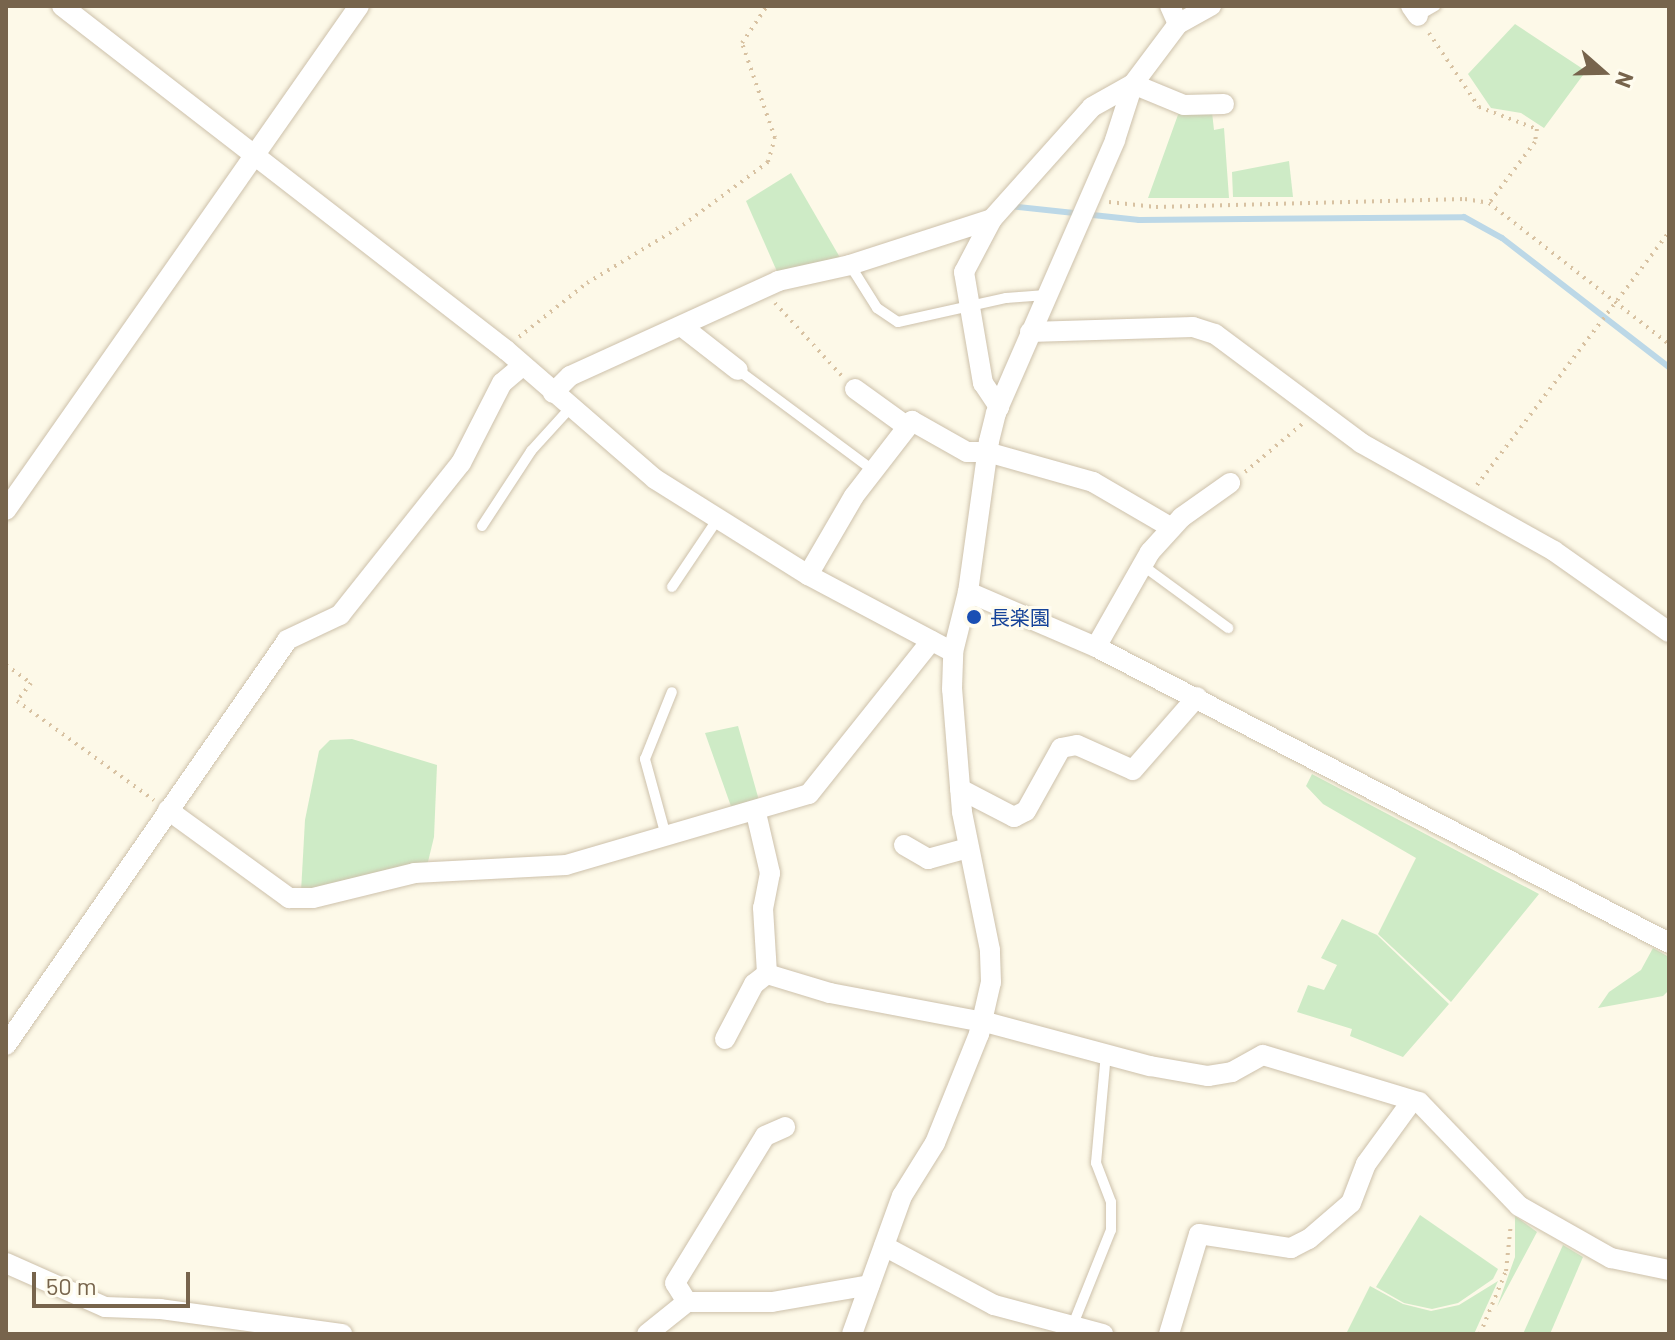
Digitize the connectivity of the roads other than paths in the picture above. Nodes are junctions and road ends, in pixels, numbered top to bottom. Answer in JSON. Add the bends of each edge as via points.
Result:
{"nodes":[{"id":1,"x":62,"y":6,"type":"edge"},
{"id":2,"x":359,"y":6,"type":"edge"},
{"id":3,"x":1211,"y":6,"type":"edge"},
{"id":4,"x":1174,"y":15,"type":"edge"},
{"id":5,"x":1133,"y":84,"type":"junction"},
{"id":6,"x":1224,"y":104,"type":"dead end"},
{"id":7,"x":257,"y":154,"type":"junction"},
{"id":8,"x":992,"y":219,"type":"junction"},
{"id":9,"x":850,"y":265,"type":"junction"},
{"id":10,"x":1046,"y":295,"type":"junction"},
{"id":11,"x":971,"y":305,"type":"junction"},
{"id":12,"x":684,"y":328,"type":"junction"},
{"id":13,"x":1030,"y":332,"type":"junction"},
{"id":14,"x":521,"y":367,"type":"junction"},
{"id":15,"x":738,"y":370,"type":"joint"},
{"id":16,"x":855,"y":389,"type":"road end"},
{"id":17,"x":553,"y":393,"type":"junction"},
{"id":18,"x":571,"y":407,"type":"junction"},
{"id":19,"x":999,"y":407,"type":"junction"},
{"id":20,"x":905,"y":425,"type":"junction"},
{"id":21,"x":987,"y":452,"type":"junction"},
{"id":22,"x":874,"y":471,"type":"junction"},
{"id":23,"x":1230,"y":483,"type":"road end"},
{"id":24,"x":6,"y":510,"type":"edge"},
{"id":25,"x":717,"y":520,"type":"junction"},
{"id":26,"x":482,"y":526,"type":"dead end"},
{"id":27,"x":1172,"y":528,"type":"junction"},
{"id":28,"x":1141,"y":565,"type":"junction"},
{"id":29,"x":808,"y":575,"type":"junction"},
{"id":30,"x":672,"y":587,"type":"dead end"},
{"id":31,"x":968,"y":592,"type":"junction"},
{"id":32,"x":1228,"y":628,"type":"dead end"},
{"id":33,"x":1669,"y":632,"type":"edge"},
{"id":34,"x":931,"y":641,"type":"junction"},
{"id":35,"x":1096,"y":647,"type":"junction"},
{"id":36,"x":953,"y":652,"type":"junction"},
{"id":37,"x":672,"y":692,"type":"dead end"},
{"id":38,"x":1197,"y":697,"type":"junction"},
{"id":39,"x":960,"y":789,"type":"junction"},
{"id":40,"x":168,"y":810,"type":"junction"},
{"id":41,"x":756,"y":813,"type":"junction"},
{"id":42,"x":666,"y":838,"type":"junction"},
{"id":43,"x":904,"y":845,"type":"dead end"},
{"id":44,"x":968,"y":848,"type":"junction"},
{"id":45,"x":1669,"y":943,"type":"edge"},
{"id":46,"x":767,"y":974,"type":"junction"},
{"id":47,"x":983,"y":1022,"type":"junction"},
{"id":48,"x":725,"y":1039,"type":"dead end"},
{"id":49,"x":6,"y":1045,"type":"edge"},
{"id":50,"x":1106,"y":1054,"type":"junction"},
{"id":51,"x":1412,"y":1101,"type":"junction"},
{"id":52,"x":785,"y":1127,"type":"dead end"},
{"id":53,"x":884,"y":1246,"type":"junction"},
{"id":54,"x":6,"y":1263,"type":"edge"},
{"id":55,"x":1669,"y":1270,"type":"edge"},
{"id":56,"x":870,"y":1285,"type":"junction"},
{"id":57,"x":687,"y":1302,"type":"junction"},
{"id":58,"x":1074,"y":1322,"type":"junction"},
{"id":59,"x":342,"y":1334,"type":"edge"},
{"id":60,"x":647,"y":1334,"type":"edge"},
{"id":61,"x":852,"y":1334,"type":"edge"},
{"id":62,"x":1103,"y":1334,"type":"edge"},
{"id":63,"x":1169,"y":1334,"type":"edge"}],
"edges":[{"from":1,"to":7,"type":"street"},
{"from":2,"to":7,"type":"street"},
{"from":3,"to":4,"type":"street"},
{"from":4,"to":5,"type":"street"},
{"from":5,"to":6,"type":"street","via":[[1184,105]]},
{"from":5,"to":8,"type":"street","via":[[1092,107]]},
{"from":5,"to":10,"type":"street"},
{"from":7,"to":14,"type":"street"},
{"from":7,"to":24,"type":"street"},
{"from":8,"to":9,"type":"street"},
{"from":8,"to":11,"type":"street","via":[[966,261]]},
{"from":9,"to":11,"type":"lane","via":[[877,308],[898,322]]},
{"from":9,"to":12,"type":"street","via":[[764,289]]},
{"from":10,"to":11,"type":"lane"},
{"from":10,"to":13,"type":"street"},
{"from":11,"to":19,"type":"street","via":[[983,383]]},
{"from":12,"to":15,"type":"street"},
{"from":12,"to":17,"type":"street","via":[[570,376]]},
{"from":13,"to":19,"type":"street"},
{"from":13,"to":33,"type":"street","via":[[1193,327],[1215,334],[1316,411],[1554,551]]},
{"from":14,"to":17,"type":"street"},
{"from":14,"to":40,"type":"street","via":[[502,383],[461,463],[340,615],[287,640]]},
{"from":15,"to":22,"type":"lane"},
{"from":16,"to":20,"type":"street"},
{"from":17,"to":18,"type":"street"},
{"from":18,"to":25,"type":"street","via":[[655,479]]},
{"from":18,"to":26,"type":"lane","via":[[531,451]]},
{"from":19,"to":21,"type":"street"},
{"from":20,"to":21,"type":"street","via":[[918,420],[967,452]]},
{"from":20,"to":22,"type":"street"},
{"from":21,"to":27,"type":"street","via":[[1093,482]]},
{"from":21,"to":31,"type":"street"},
{"from":22,"to":29,"type":"street"},
{"from":23,"to":27,"type":"street"},
{"from":25,"to":29,"type":"street"},
{"from":25,"to":30,"type":"lane"},
{"from":27,"to":28,"type":"street"},
{"from":28,"to":32,"type":"lane"},
{"from":28,"to":35,"type":"street"},
{"from":29,"to":34,"type":"street"},
{"from":31,"to":35,"type":"street"},
{"from":31,"to":36,"type":"street"},
{"from":34,"to":36,"type":"street"},
{"from":34,"to":41,"type":"street","via":[[809,794]]},
{"from":35,"to":38,"type":"street"},
{"from":36,"to":39,"type":"street"},
{"from":37,"to":42,"type":"lane","via":[[645,759]]},
{"from":38,"to":39,"type":"street","via":[[1133,770],[1077,745],[1061,748],[1026,811],[1014,817]]},
{"from":38,"to":45,"type":"street"},
{"from":39,"to":44,"type":"street"},
{"from":40,"to":42,"type":"street","via":[[289,898],[313,898],[415,873],[566,865]]},
{"from":40,"to":49,"type":"street"},
{"from":41,"to":42,"type":"street"},
{"from":41,"to":46,"type":"street","via":[[770,873],[763,908]]},
{"from":43,"to":44,"type":"street","via":[[928,859]]},
{"from":44,"to":47,"type":"street","via":[[990,950],[991,982]]},
{"from":46,"to":47,"type":"street","via":[[830,993]]},
{"from":46,"to":48,"type":"street","via":[[754,984]]},
{"from":47,"to":50,"type":"street"},
{"from":47,"to":53,"type":"street","via":[[935,1143],[902,1196]]},
{"from":50,"to":51,"type":"street","via":[[1208,1076],[1232,1072],[1263,1055]]},
{"from":50,"to":58,"type":"lane","via":[[1096,1163],[1111,1202],[1111,1230]]},
{"from":51,"to":55,"type":"street","via":[[1516,1202],[1611,1258]]},
{"from":51,"to":63,"type":"street","via":[[1366,1164],[1351,1203],[1309,1239],[1291,1248],[1199,1234]]},
{"from":52,"to":57,"type":"street","via":[[765,1136],[675,1283]]},
{"from":53,"to":56,"type":"street"},
{"from":53,"to":58,"type":"street","via":[[994,1305],[1032,1318]]},
{"from":54,"to":59,"type":"street","via":[[105,1307],[160,1309]]},
{"from":56,"to":57,"type":"street","via":[[772,1302]]},
{"from":56,"to":61,"type":"street"},
{"from":57,"to":60,"type":"street"},
{"from":58,"to":62,"type":"street"}]}
